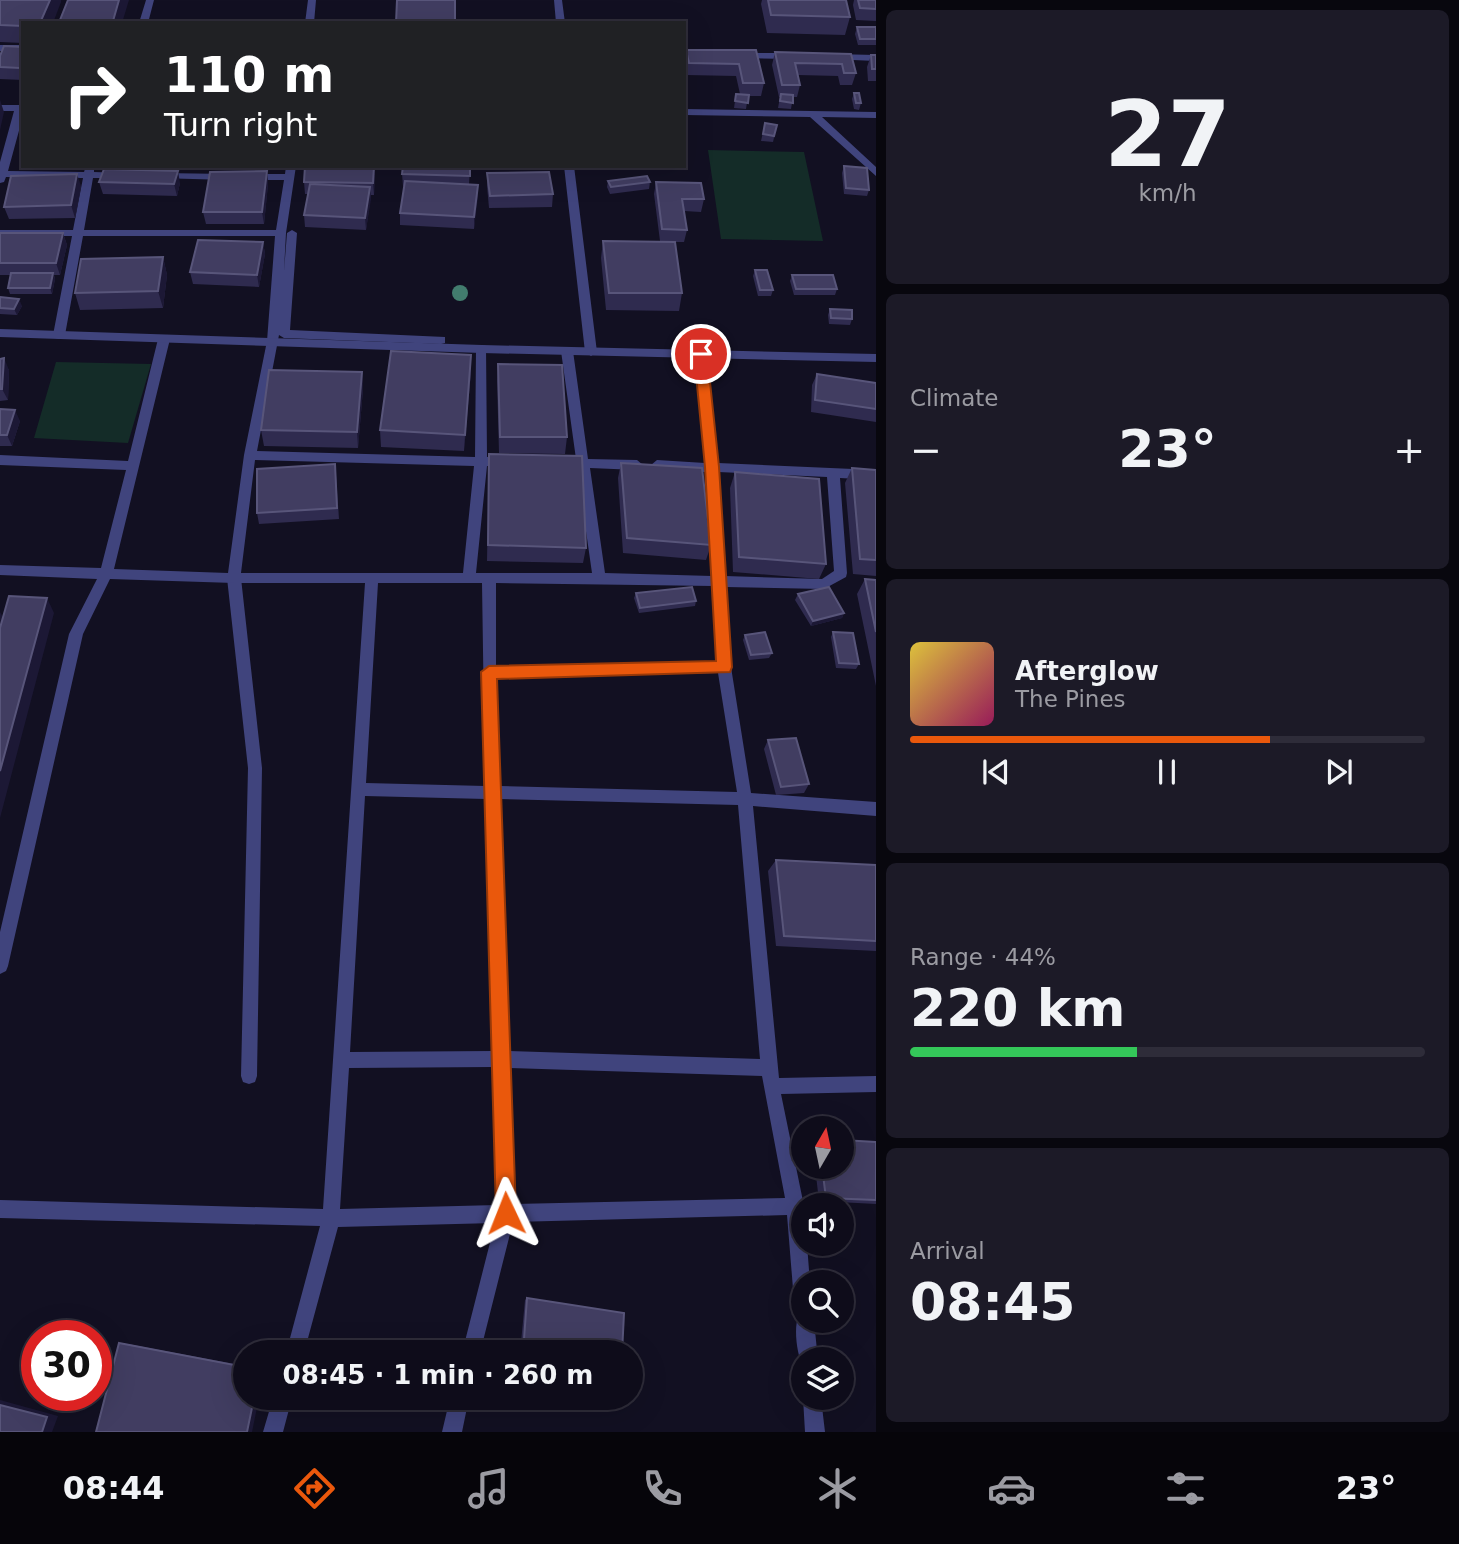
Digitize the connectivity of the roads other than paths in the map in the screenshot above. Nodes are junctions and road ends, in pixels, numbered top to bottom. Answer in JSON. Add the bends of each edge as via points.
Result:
{"nodes":[{"id":1,"x":150,"y":0,"type":"edge"},
{"id":2,"x":312,"y":0,"type":"edge"},
{"id":3,"x":558,"y":0,"type":"edge"},
{"id":4,"x":144,"y":21,"type":"edge"},
{"id":5,"x":309,"y":21,"type":"edge"},
{"id":6,"x":561,"y":21,"type":"edge"},
{"id":7,"x":0,"y":48,"type":"edge"},
{"id":8,"x":21,"y":48,"type":"edge"},
{"id":9,"x":725,"y":55,"type":"edge"},
{"id":10,"x":808,"y":57,"type":"edge"},
{"id":11,"x":821,"y":57,"type":"edge"},
{"id":12,"x":876,"y":58,"type":"edge"},
{"id":13,"x":0,"y":108,"type":"edge"},
{"id":14,"x":21,"y":108,"type":"edge"},
{"id":15,"x":686,"y":112,"type":"edge"},
{"id":16,"x":813,"y":114,"type":"junction"},
{"id":17,"x":876,"y":115,"type":"edge"},
{"id":18,"x":569,"y":168,"type":"edge"},
{"id":19,"x":89,"y":170,"type":"edge"},
{"id":20,"x":290,"y":172,"type":"edge"},
{"id":21,"x":876,"y":174,"type":"edge"},
{"id":22,"x":1,"y":176,"type":"edge"},
{"id":23,"x":129,"y":176,"type":"edge"},
{"id":24,"x":142,"y":176,"type":"edge"},
{"id":25,"x":0,"y":233,"type":"edge"},
{"id":26,"x":286,"y":233,"type":"junction"},
{"id":27,"x":77,"y":234,"type":"junction"},
{"id":28,"x":0,"y":333,"type":"edge"},
{"id":29,"x":59,"y":334,"type":"junction"},
{"id":30,"x":164,"y":339,"type":"junction"},
{"id":31,"x":441,"y":340,"type":"dead end"},
{"id":32,"x":273,"y":341,"type":"junction"},
{"id":33,"x":482,"y":349,"type":"junction"},
{"id":34,"x":567,"y":351,"type":"junction"},
{"id":35,"x":591,"y":352,"type":"junction"},
{"id":36,"x":701,"y":354,"type":"junction"},
{"id":37,"x":876,"y":358,"type":"edge"},
{"id":38,"x":250,"y":455,"type":"junction"},
{"id":39,"x":0,"y":460,"type":"edge"},
{"id":40,"x":481,"y":461,"type":"junction"},
{"id":41,"x":519,"y":462,"type":"edge"},
{"id":42,"x":545,"y":463,"type":"edge"},
{"id":43,"x":583,"y":464,"type":"junction"},
{"id":44,"x":133,"y":467,"type":"junction"},
{"id":45,"x":712,"y":467,"type":"junction"},
{"id":46,"x":832,"y":473,"type":"junction"},
{"id":47,"x":876,"y":475,"type":"edge"},
{"id":48,"x":0,"y":570,"type":"edge"},
{"id":49,"x":107,"y":572,"type":"junction"},
{"id":50,"x":234,"y":578,"type":"junction"},
{"id":51,"x":372,"y":578,"type":"junction"},
{"id":52,"x":470,"y":578,"type":"junction"},
{"id":53,"x":489,"y":579,"type":"junction"},
{"id":54,"x":599,"y":579,"type":"junction"},
{"id":55,"x":718,"y":581,"type":"junction"},
{"id":56,"x":724,"y":667,"type":"junction"},
{"id":57,"x":489,"y":672,"type":"junction"},
{"id":58,"x":359,"y":789,"type":"junction"},
{"id":59,"x":494,"y":792,"type":"junction"},
{"id":60,"x":745,"y":799,"type":"junction"},
{"id":61,"x":876,"y":809,"type":"edge"},
{"id":62,"x":0,"y":967,"type":"edge"},
{"id":63,"x":501,"y":1059,"type":"junction"},
{"id":64,"x":340,"y":1060,"type":"junction"},
{"id":65,"x":249,"y":1076,"type":"dead end"},
{"id":66,"x":770,"y":1077,"type":"junction"},
{"id":67,"x":876,"y":1084,"type":"edge"},
{"id":68,"x":792,"y":1193,"type":"edge"},
{"id":69,"x":791,"y":1206,"type":"edge"},
{"id":70,"x":0,"y":1209,"type":"edge"},
{"id":71,"x":506,"y":1213,"type":"junction"},
{"id":72,"x":331,"y":1218,"type":"junction"},
{"id":73,"x":298,"y":1340,"type":"edge"},
{"id":74,"x":474,"y":1340,"type":"edge"},
{"id":75,"x":279,"y":1410,"type":"edge"},
{"id":76,"x":457,"y":1410,"type":"edge"},
{"id":77,"x":813,"y":1410,"type":"edge"},
{"id":78,"x":273,"y":1432,"type":"edge"},
{"id":79,"x":452,"y":1432,"type":"edge"},
{"id":80,"x":815,"y":1432,"type":"edge"}],
"edges":[{"from":1,"to":4,"type":"street"},
{"from":2,"to":5,"type":"street"},
{"from":3,"to":6,"type":"street"},
{"from":7,"to":8,"type":"street"},
{"from":9,"to":10,"type":"street"},
{"from":11,"to":12,"type":"street"},
{"from":13,"to":14,"type":"street"},
{"from":14,"to":22,"type":"street"},
{"from":15,"to":16,"type":"street"},
{"from":16,"to":17,"type":"street"},
{"from":16,"to":21,"type":"street"},
{"from":18,"to":35,"type":"street"},
{"from":19,"to":22,"type":"street"},
{"from":19,"to":23,"type":"street"},
{"from":19,"to":27,"type":"street"},
{"from":20,"to":24,"type":"street"},
{"from":20,"to":26,"type":"street"},
{"from":25,"to":27,"type":"street"},
{"from":26,"to":27,"type":"street"},
{"from":26,"to":31,"type":"street","via":[[284,334]]},
{"from":26,"to":32,"type":"street"},
{"from":27,"to":29,"type":"street"},
{"from":28,"to":29,"type":"street"},
{"from":29,"to":30,"type":"street"},
{"from":30,"to":32,"type":"street"},
{"from":30,"to":44,"type":"street"},
{"from":32,"to":33,"type":"street"},
{"from":32,"to":38,"type":"street"},
{"from":33,"to":34,"type":"street"},
{"from":33,"to":40,"type":"street"},
{"from":34,"to":35,"type":"street"},
{"from":34,"to":43,"type":"street"},
{"from":35,"to":36,"type":"street"},
{"from":36,"to":37,"type":"street"},
{"from":36,"to":45,"type":"street"},
{"from":38,"to":40,"type":"street"},
{"from":38,"to":50,"type":"street"},
{"from":39,"to":44,"type":"street"},
{"from":40,"to":41,"type":"street"},
{"from":40,"to":52,"type":"street"},
{"from":42,"to":43,"type":"street"},
{"from":43,"to":45,"type":"street"},
{"from":43,"to":54,"type":"street"},
{"from":44,"to":49,"type":"street"},
{"from":45,"to":46,"type":"street"},
{"from":45,"to":55,"type":"street"},
{"from":46,"to":47,"type":"street"},
{"from":46,"to":55,"type":"street","via":[[841,573],[835,580],[824,584]]},
{"from":48,"to":49,"type":"street"},
{"from":49,"to":50,"type":"street"},
{"from":49,"to":62,"type":"street","via":[[76,634]]},
{"from":50,"to":51,"type":"street"},
{"from":50,"to":65,"type":"street","via":[[255,768]]},
{"from":51,"to":52,"type":"street"},
{"from":51,"to":58,"type":"street"},
{"from":52,"to":53,"type":"street"},
{"from":53,"to":54,"type":"street"},
{"from":53,"to":57,"type":"street"},
{"from":54,"to":55,"type":"street"},
{"from":55,"to":56,"type":"street"},
{"from":56,"to":57,"type":"street"},
{"from":56,"to":60,"type":"street"},
{"from":57,"to":59,"type":"street"},
{"from":58,"to":59,"type":"street"},
{"from":58,"to":64,"type":"street"},
{"from":59,"to":60,"type":"street"},
{"from":59,"to":63,"type":"street"},
{"from":60,"to":61,"type":"street"},
{"from":60,"to":66,"type":"street"},
{"from":63,"to":64,"type":"street"},
{"from":63,"to":66,"type":"street"},
{"from":63,"to":71,"type":"street"},
{"from":64,"to":72,"type":"street"},
{"from":66,"to":67,"type":"street"},
{"from":66,"to":68,"type":"street"},
{"from":69,"to":71,"type":"street"},
{"from":70,"to":72,"type":"street"},
{"from":71,"to":72,"type":"street"},
{"from":71,"to":74,"type":"street"},
{"from":72,"to":73,"type":"street"},
{"from":75,"to":78,"type":"street"},
{"from":76,"to":79,"type":"street"},
{"from":77,"to":80,"type":"street"}]}
